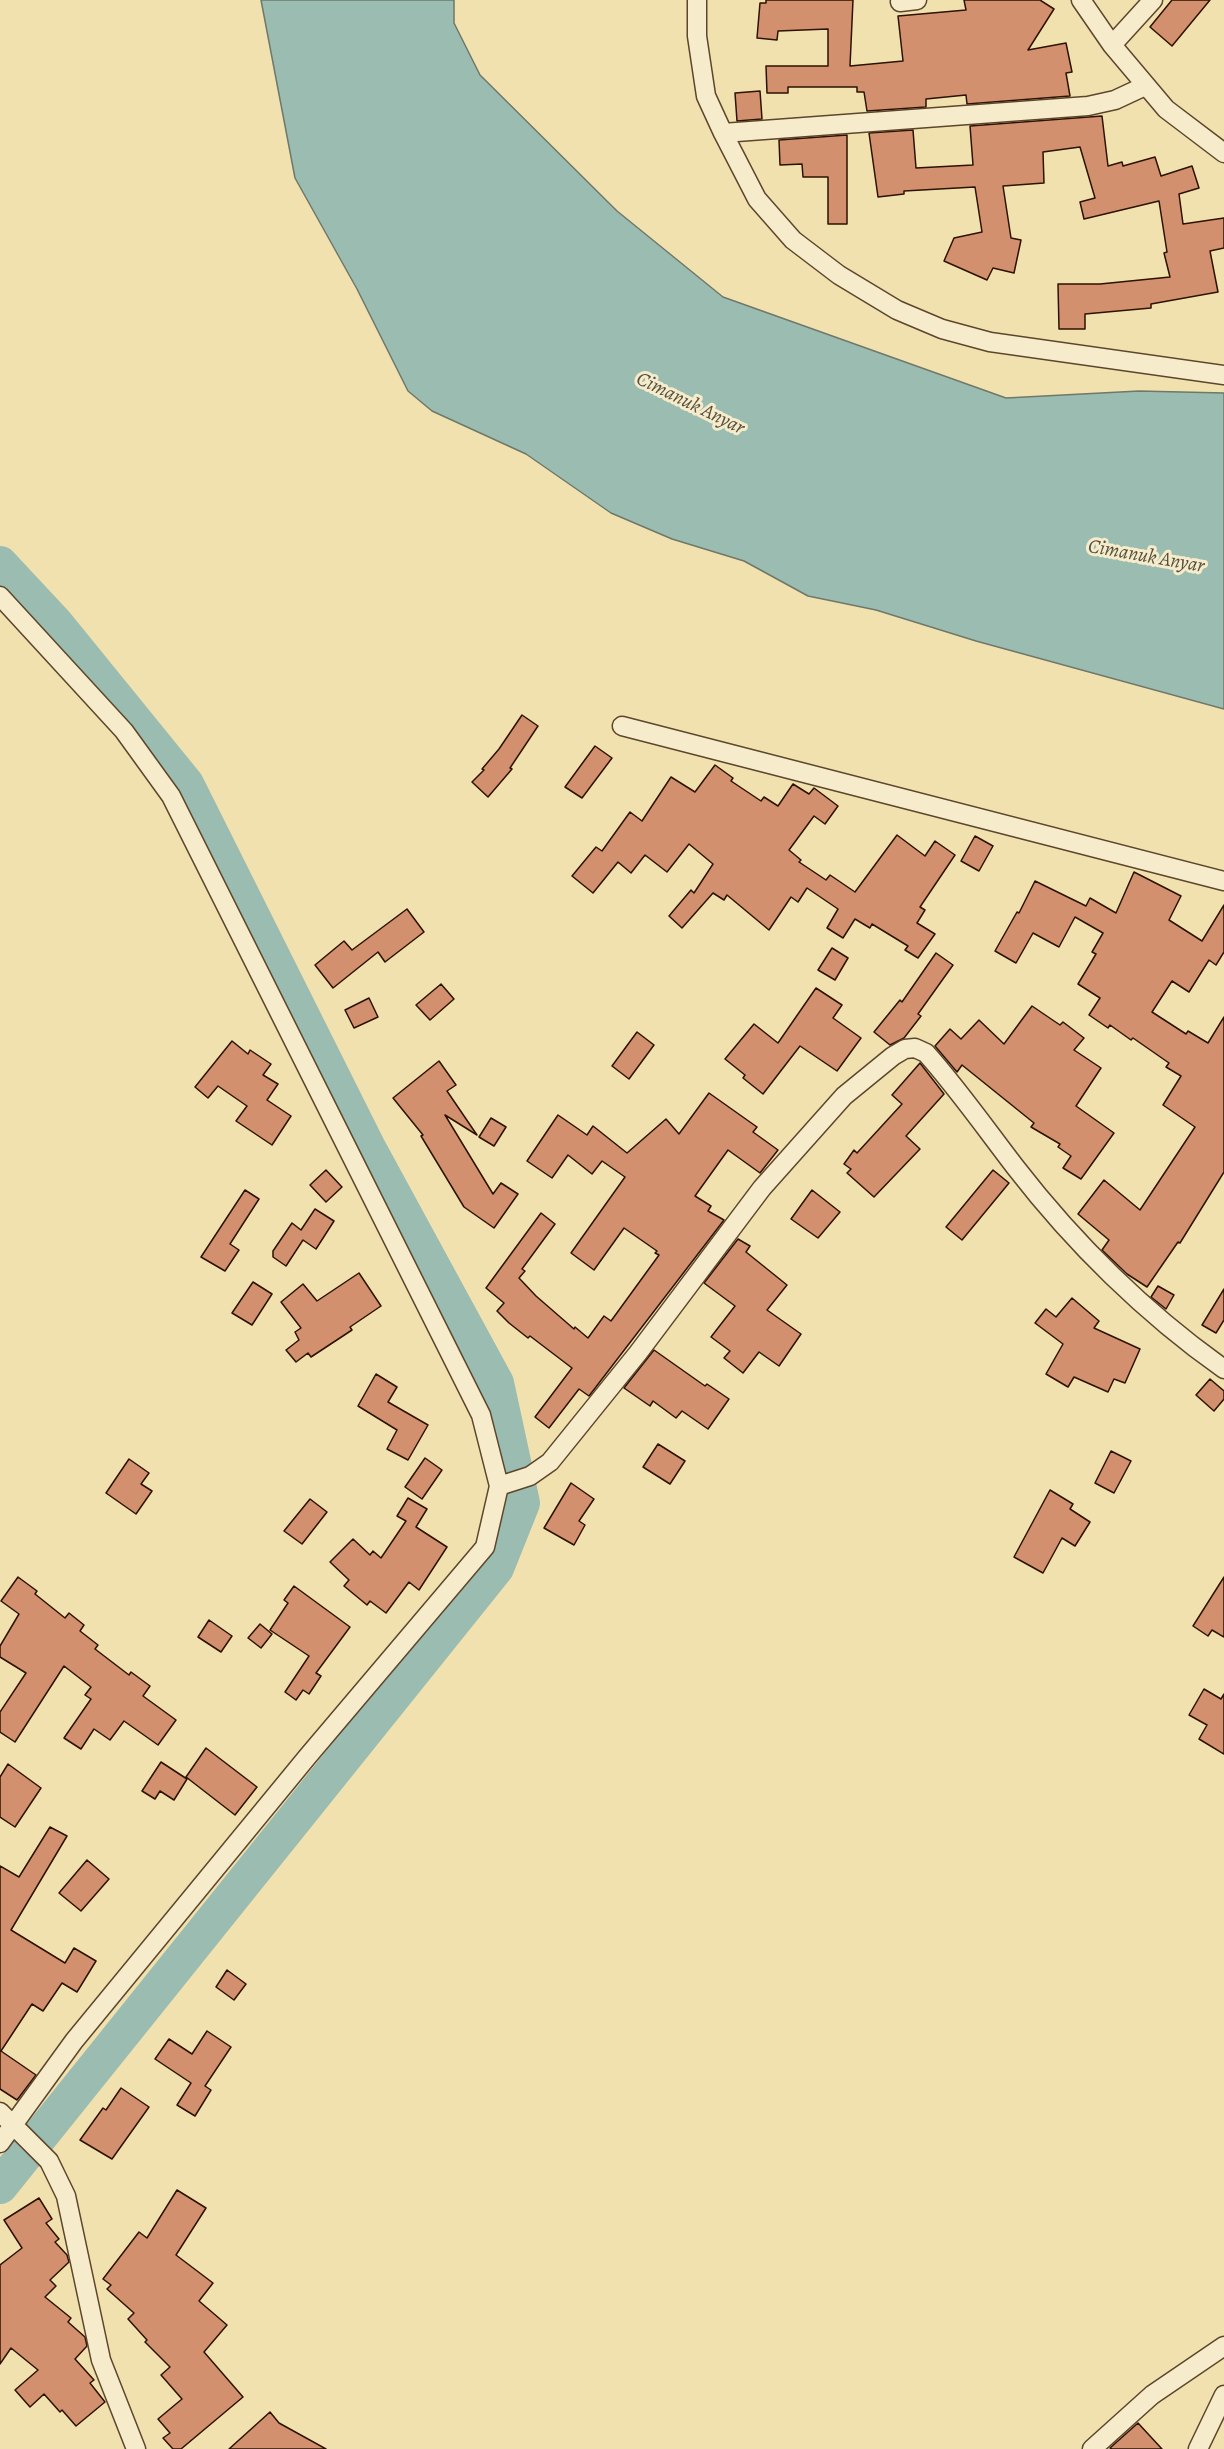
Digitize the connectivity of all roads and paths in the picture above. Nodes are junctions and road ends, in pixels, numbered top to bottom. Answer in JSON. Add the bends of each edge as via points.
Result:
{"nodes":[{"id":1,"x":697,"y":0,"type":"edge"},
{"id":2,"x":1081,"y":0,"type":"edge"},
{"id":3,"x":1153,"y":0,"type":"edge"},
{"id":4,"x":1112,"y":45,"type":"junction"},
{"id":5,"x":1145,"y":86,"type":"junction"},
{"id":6,"x":723,"y":133,"type":"junction"},
{"id":7,"x":1224,"y":153,"type":"edge"},
{"id":8,"x":1224,"y":375,"type":"edge"},
{"id":9,"x":0,"y":596,"type":"edge"},
{"id":10,"x":622,"y":726,"type":"dead end"},
{"id":11,"x":1224,"y":880,"type":"edge"},
{"id":12,"x":1224,"y":1369,"type":"edge"},
{"id":13,"x":505,"y":1485,"type":"junction"},
{"id":14,"x":0,"y":2112,"type":"edge"},
{"id":15,"x":21,"y":2131,"type":"junction"},
{"id":16,"x":0,"y":2143,"type":"edge"},
{"id":17,"x":1224,"y":2346,"type":"edge"},
{"id":18,"x":1224,"y":2395,"type":"edge"},
{"id":19,"x":136,"y":2449,"type":"edge"},
{"id":20,"x":1092,"y":2449,"type":"edge"},
{"id":21,"x":1198,"y":2449,"type":"edge"}],
"edges":[{"from":1,"to":6,"type":"street","via":[[706,96]]},
{"from":2,"to":4,"type":"street"},
{"from":3,"to":4,"type":"street"},
{"from":4,"to":5,"type":"street"},
{"from":5,"to":6,"type":"street","via":[[1115,100],[1088,106]]},
{"from":5,"to":7,"type":"street","via":[[1166,109]]},
{"from":6,"to":8,"type":"street","via":[[757,199],[793,240],[839,275],[897,310],[942,329],[990,342]]},
{"from":9,"to":13,"type":"street","via":[[124,731],[171,796],[481,1414]]},
{"from":10,"to":11,"type":"street"},
{"from":12,"to":13,"type":"street","via":[[1181,1339],[1126,1290],[1036,1192],[927,1053],[905,1049],[844,1096],[762,1188],[550,1462],[530,1476]]},
{"from":13,"to":15,"type":"street","via":[[485,1547],[82,2032]]},
{"from":14,"to":15,"type":"street"},
{"from":15,"to":16,"type":"street"},
{"from":15,"to":19,"type":"street","via":[[49,2161],[66,2196],[101,2360]]},
{"from":17,"to":20,"type":"street","via":[[1152,2395]]},
{"from":18,"to":21,"type":"street"}]}
